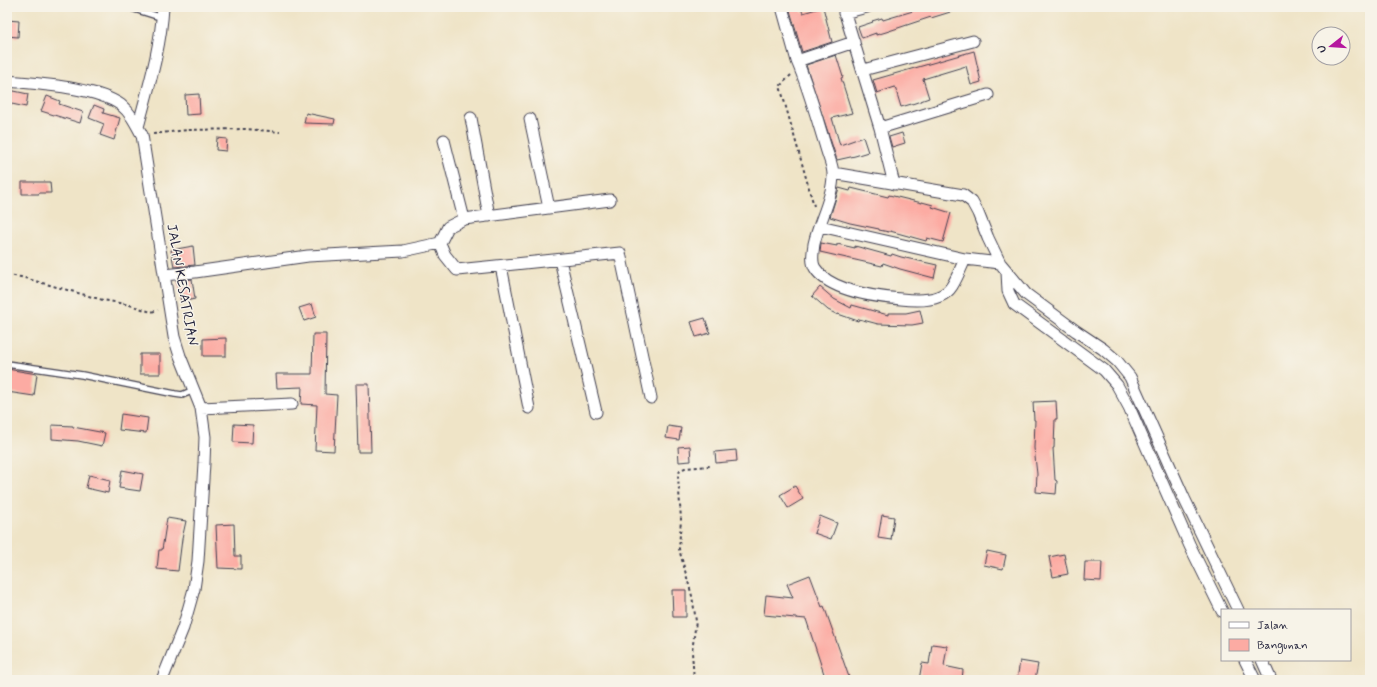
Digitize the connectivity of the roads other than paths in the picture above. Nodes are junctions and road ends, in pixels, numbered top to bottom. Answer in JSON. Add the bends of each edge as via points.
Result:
{"nodes":[{"id":1,"x":128,"y":7,"type":"edge"},
{"id":2,"x":782,"y":7,"type":"edge"},
{"id":3,"x":867,"y":7,"type":"edge"},
{"id":4,"x":844,"y":10,"type":"edge"},
{"id":5,"x":163,"y":13,"type":"edge"},
{"id":6,"x":973,"y":41,"type":"dead end"},
{"id":7,"x":854,"y":42,"type":"junction"},
{"id":8,"x":798,"y":63,"type":"junction"},
{"id":9,"x":862,"y":70,"type":"junction"},
{"id":10,"x":7,"y":81,"type":"edge"},
{"id":11,"x":988,"y":95,"type":"dead end"},
{"id":12,"x":471,"y":118,"type":"dead end"},
{"id":13,"x":530,"y":118,"type":"dead end"},
{"id":14,"x":880,"y":128,"type":"junction"},
{"id":15,"x":140,"y":131,"type":"junction"},
{"id":16,"x":444,"y":140,"type":"dead end"},
{"id":17,"x":833,"y":173,"type":"junction"},
{"id":18,"x":894,"y":184,"type":"junction"},
{"id":19,"x":610,"y":200,"type":"dead end"},
{"id":20,"x":549,"y":208,"type":"junction"},
{"id":21,"x":489,"y":216,"type":"junction"},
{"id":22,"x":464,"y":219,"type":"junction"},
{"id":23,"x":820,"y":226,"type":"junction"},
{"id":24,"x":440,"y":244,"type":"junction"},
{"id":25,"x":965,"y":259,"type":"junction"},
{"id":26,"x":560,"y":260,"type":"junction"},
{"id":27,"x":1000,"y":263,"type":"junction"},
{"id":28,"x":501,"y":266,"type":"junction"},
{"id":29,"x":1007,"y":272,"type":"junction"},
{"id":30,"x":164,"y":275,"type":"junction"},
{"id":31,"x":7,"y":364,"type":"edge"},
{"id":32,"x":194,"y":390,"type":"junction"},
{"id":33,"x":650,"y":398,"type":"dead end"},
{"id":34,"x":292,"y":404,"type":"dead end"},
{"id":35,"x":201,"y":408,"type":"junction"},
{"id":36,"x":529,"y":408,"type":"dead end"},
{"id":37,"x":596,"y":412,"type":"dead end"},
{"id":38,"x":1221,"y":609,"type":"edge"},
{"id":39,"x":1238,"y":609,"type":"edge"},
{"id":40,"x":1246,"y":661,"type":"edge"},
{"id":41,"x":1262,"y":661,"type":"edge"},
{"id":42,"x":162,"y":680,"type":"edge"},
{"id":43,"x":1255,"y":680,"type":"edge"},
{"id":44,"x":1271,"y":680,"type":"edge"}],
"edges":[{"from":1,"to":5,"type":"lane"},
{"from":2,"to":8,"type":"street"},
{"from":3,"to":4,"type":"street"},
{"from":4,"to":7,"type":"street"},
{"from":5,"to":15,"type":"street"},
{"from":6,"to":9,"type":"street"},
{"from":7,"to":8,"type":"street"},
{"from":7,"to":9,"type":"street"},
{"from":8,"to":17,"type":"street"},
{"from":9,"to":14,"type":"street"},
{"from":10,"to":15,"type":"street","name":"JALAN KESATRIAN","via":[[101,94],[122,106]]},
{"from":11,"to":14,"type":"street"},
{"from":12,"to":21,"type":"street"},
{"from":13,"to":20,"type":"street"},
{"from":14,"to":18,"type":"street"},
{"from":15,"to":30,"type":"street","name":"JALAN KESATRIAN"},
{"from":16,"to":22,"type":"street"},
{"from":17,"to":18,"type":"street"},
{"from":17,"to":23,"type":"street","via":[[831,190]]},
{"from":18,"to":27,"type":"street","via":[[963,196],[972,202]]},
{"from":19,"to":20,"type":"street"},
{"from":20,"to":21,"type":"street"},
{"from":21,"to":22,"type":"street"},
{"from":22,"to":24,"type":"street","via":[[448,227]]},
{"from":23,"to":25,"type":"street"},
{"from":23,"to":25,"type":"street","via":[[814,244],[814,267],[836,285],[863,295],[917,301],[945,294]]},
{"from":24,"to":28,"type":"street","via":[[457,270]]},
{"from":24,"to":30,"type":"street","via":[[403,251],[308,256]]},
{"from":25,"to":27,"type":"street"},
{"from":26,"to":28,"type":"street"},
{"from":26,"to":33,"type":"street","via":[[620,253]]},
{"from":26,"to":37,"type":"street"},
{"from":27,"to":29,"type":"street"},
{"from":28,"to":36,"type":"street"},
{"from":29,"to":38,"type":"street","via":[[1008,291],[1014,304],[1104,370],[1116,386],[1129,407],[1190,546]]},
{"from":29,"to":39,"type":"street","via":[[1026,294],[1103,349],[1130,377]]},
{"from":30,"to":32,"type":"street","name":"JALAN KESATRIAN","via":[[174,337]]},
{"from":31,"to":32,"type":"lane","via":[[82,375],[182,395]]},
{"from":32,"to":35,"type":"street","name":"JALAN KESATRIAN"},
{"from":34,"to":35,"type":"street"},
{"from":35,"to":42,"type":"street","name":"JALAN KESATRIAN","via":[[205,437],[198,561],[189,610]]},
{"from":40,"to":43,"type":"street"},
{"from":41,"to":44,"type":"street"}]}
